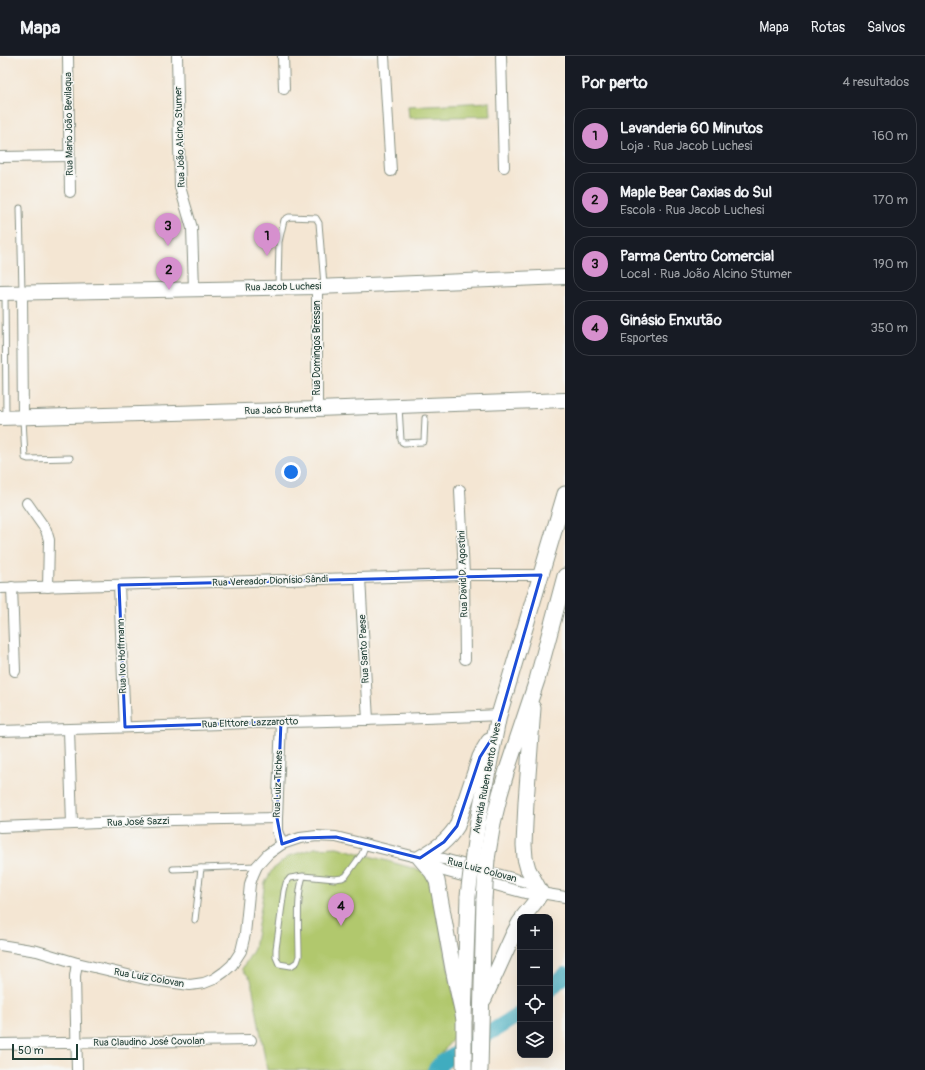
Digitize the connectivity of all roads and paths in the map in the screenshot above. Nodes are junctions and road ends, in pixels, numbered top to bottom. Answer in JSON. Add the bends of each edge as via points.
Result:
{"nodes":[{"id":1,"x":68,"y":56,"type":"edge"},
{"id":2,"x":176,"y":56,"type":"edge"},
{"id":3,"x":283,"y":56,"type":"edge"},
{"id":4,"x":384,"y":56,"type":"edge"},
{"id":5,"x":501,"y":56,"type":"edge"},
{"id":6,"x":284,"y":88,"type":"dead end"},
{"id":7,"x":69,"y":156,"type":"junction"},
{"id":8,"x":0,"y":157,"type":"edge"},
{"id":9,"x":504,"y":167,"type":"dead end"},
{"id":10,"x":391,"y":171,"type":"dead end"},
{"id":11,"x":70,"y":192,"type":"dead end"},
{"id":12,"x":20,"y":208,"type":"dead end"},
{"id":13,"x":565,"y":277,"type":"edge"},
{"id":14,"x":278,"y":287,"type":"junction"},
{"id":15,"x":320,"y":287,"type":"junction"},
{"id":16,"x":194,"y":289,"type":"junction"},
{"id":17,"x":2,"y":293,"type":"edge"},
{"id":18,"x":22,"y":293,"type":"junction"},
{"id":19,"x":2,"y":385,"type":"edge"},
{"id":20,"x":565,"y":400,"type":"edge"},
{"id":21,"x":399,"y":406,"type":"junction"},
{"id":22,"x":318,"y":409,"type":"junction"},
{"id":23,"x":23,"y":417,"type":"junction"},
{"id":24,"x":3,"y":418,"type":"edge"},
{"id":25,"x":425,"y":418,"type":"dead end"},
{"id":26,"x":70,"y":458,"type":"dead end"},
{"id":27,"x":460,"y":490,"type":"dead end"},
{"id":28,"x":565,"y":494,"type":"edge"},
{"id":29,"x":27,"y":503,"type":"dead end"},
{"id":30,"x":464,"y":575,"type":"junction"},
{"id":31,"x":541,"y":575,"type":"junction"},
{"id":32,"x":565,"y":576,"type":"edge"},
{"id":33,"x":360,"y":578,"type":"junction"},
{"id":34,"x":119,"y":585,"type":"junction"},
{"id":35,"x":12,"y":587,"type":"junction"},
{"id":36,"x":48,"y":587,"type":"junction"},
{"id":37,"x":0,"y":588,"type":"edge"},
{"id":38,"x":465,"y":659,"type":"dead end"},
{"id":39,"x":15,"y":671,"type":"dead end"},
{"id":40,"x":537,"y":680,"type":"junction"},
{"id":41,"x":500,"y":716,"type":"junction"},
{"id":42,"x":368,"y":720,"type":"junction"},
{"id":43,"x":281,"y":722,"type":"junction"},
{"id":44,"x":125,"y":727,"type":"junction"},
{"id":45,"x":69,"y":730,"type":"junction"},
{"id":46,"x":0,"y":731,"type":"edge"},
{"id":47,"x":496,"y":732,"type":"junction"},
{"id":48,"x":277,"y":818,"type":"junction"},
{"id":49,"x":72,"y":824,"type":"junction"},
{"id":50,"x":0,"y":827,"type":"edge"},
{"id":51,"x":282,"y":844,"type":"junction"},
{"id":52,"x":366,"y":844,"type":"junction"},
{"id":53,"x":480,"y":857,"type":"junction"},
{"id":54,"x":420,"y":858,"type":"junction"},
{"id":55,"x":257,"y":866,"type":"junction"},
{"id":56,"x":201,"y":868,"type":"junction"},
{"id":57,"x":173,"y":869,"type":"dead end"},
{"id":58,"x":303,"y":876,"type":"junction"},
{"id":59,"x":541,"y":893,"type":"junction"},
{"id":60,"x":565,"y":897,"type":"edge"},
{"id":61,"x":525,"y":914,"type":"edge"},
{"id":62,"x":195,"y":920,"type":"dead end"},
{"id":63,"x":517,"y":928,"type":"edge"},
{"id":64,"x":0,"y":945,"type":"edge"},
{"id":65,"x":77,"y":963,"type":"junction"},
{"id":66,"x":481,"y":1010,"type":"junction"},
{"id":67,"x":465,"y":1024,"type":"junction"},
{"id":68,"x":251,"y":1040,"type":"dead end"},
{"id":69,"x":76,"y":1043,"type":"junction"},
{"id":70,"x":0,"y":1044,"type":"edge"},
{"id":71,"x":480,"y":1064,"type":"edge"},
{"id":72,"x":77,"y":1070,"type":"edge"},
{"id":73,"x":464,"y":1070,"type":"edge"}],
"edges":[{"from":1,"to":7,"type":"street","name":"Rua Mario João Bevilaqua"},
{"from":2,"to":16,"type":"street","name":"Rua João Alcino Stumer","via":[[180,187],[192,228]]},
{"from":3,"to":6,"type":"street"},
{"from":4,"to":10,"type":"street"},
{"from":5,"to":9,"type":"street"},
{"from":7,"to":8,"type":"street"},
{"from":7,"to":11,"type":"street","name":"Rua Mario João Bevilaqua"},
{"from":12,"to":18,"type":"lane"},
{"from":13,"to":15,"type":"street","name":"Rua Jacob Luchesi"},
{"from":14,"to":15,"type":"street","name":"Rua Jacob Luchesi"},
{"from":14,"to":15,"type":"lane","via":[[279,242],[284,220],[289,217],[316,218],[319,223]]},
{"from":14,"to":16,"type":"street","name":"Rua Jacob Luchesi"},
{"from":15,"to":22,"type":"street","name":"Rua Domingos Bressan"},
{"from":16,"to":18,"type":"street","name":"Rua Jacob Luchesi"},
{"from":17,"to":18,"type":"street","name":"Rua Jacob Luchesi"},
{"from":17,"to":19,"type":"lane"},
{"from":18,"to":23,"type":"street"},
{"from":19,"to":24,"type":"lane"},
{"from":20,"to":21,"type":"street","name":"Rua Jacó Brunetta"},
{"from":21,"to":22,"type":"street","name":"Rua Jacó Brunetta"},
{"from":21,"to":25,"type":"lane","via":[[400,440],[404,443],[424,441]]},
{"from":22,"to":23,"type":"street","name":"Rua Jacó Brunetta"},
{"from":23,"to":24,"type":"street","name":"Rua Jacó Brunetta"},
{"from":23,"to":26,"type":"lane","via":[[25,458]]},
{"from":27,"to":30,"type":"street","name":"Rua David D. Agostini"},
{"from":28,"to":31,"type":"main road","name":"Avenida Ruben Bento Alves"},
{"from":29,"to":36,"type":"street","via":[[46,530],[49,540]]},
{"from":30,"to":31,"type":"street","name":"Rua Vereador Dionísio Sândi"},
{"from":30,"to":33,"type":"street","name":"Rua Vereador Dionísio Sândi"},
{"from":30,"to":38,"type":"street","name":"Rua David D. Agostini"},
{"from":31,"to":41,"type":"main road","name":"Avenida Ruben Bento Alves"},
{"from":32,"to":40,"type":"main road","name":"Avenida Ruben Bento Alves"},
{"from":33,"to":34,"type":"street","name":"Rua Vereador Dionísio Sândi"},
{"from":33,"to":42,"type":"street","name":"Rua Santo Paese"},
{"from":34,"to":36,"type":"street","name":"Rua Vereador Dionísio Sândi"},
{"from":34,"to":44,"type":"street","name":"Rua Ivo Hoffmann"},
{"from":35,"to":36,"type":"street","name":"Rua Vereador Dionísio Sândi"},
{"from":35,"to":37,"type":"street","name":"Rua Vereador Dionísio Sândi"},
{"from":35,"to":39,"type":"street"},
{"from":40,"to":53,"type":"main road","name":"Avenida Ruben Bento Alves"},
{"from":40,"to":59,"type":"main road","via":[[526,794],[524,845],[528,869]]},
{"from":41,"to":42,"type":"street","name":"Rua Elttore Lazzarotto"},
{"from":41,"to":47,"type":"main road","name":"Avenida Ruben Bento Alves"},
{"from":42,"to":43,"type":"street","name":"Rua Elttore Lazzarotto"},
{"from":43,"to":44,"type":"street","name":"Rua Elttore Lazzarotto"},
{"from":43,"to":48,"type":"street","name":"Rua Luiz Triches"},
{"from":44,"to":45,"type":"street","name":"Rua Elttore Lazzarotto"},
{"from":45,"to":46,"type":"street","name":"Rua Elttore Lazzarotto"},
{"from":45,"to":49,"type":"street"},
{"from":47,"to":53,"type":"main road","name":"Avenida Ruben Bento Alves","via":[[478,822]]},
{"from":47,"to":54,"type":"main road","via":[[480,758],[452,835]]},
{"from":48,"to":49,"type":"street","name":"Rua José Sazzi"},
{"from":48,"to":51,"type":"street","name":"Rua Luiz Triches"},
{"from":49,"to":50,"type":"street","name":"Rua José Sazzi"},
{"from":51,"to":52,"type":"street","name":"Rua Luiz Colovan","via":[[317,836],[336,837]]},
{"from":51,"to":55,"type":"street","name":"Rua Luiz Colovan"},
{"from":52,"to":54,"type":"street","name":"Rua Luiz Colovan"},
{"from":52,"to":58,"type":"lane","via":[[346,876],[335,879]]},
{"from":53,"to":66,"type":"main road","name":"Avenida Ruben Bento Alves","bridge":true,"via":[[484,898]]},
{"from":53,"to":67,"type":"main road","name":"Avenida Ruben Bento Alves","bridge":true,"via":[[468,896]]},
{"from":54,"to":59,"type":"street","name":"Rua Luiz Colovan","via":[[444,859],[526,882]]},
{"from":54,"to":67,"type":"main road","via":[[437,881]]},
{"from":55,"to":56,"type":"lane"},
{"from":55,"to":65,"type":"street","name":"Rua Luiz Colovan","via":[[250,884],[241,951],[232,965],[214,979],[190,985],[170,983]]},
{"from":56,"to":57,"type":"lane"},
{"from":56,"to":62,"type":"lane"},
{"from":58,"to":58,"type":"lane","via":[[299,895],[299,956],[297,962],[291,966],[279,964],[276,949],[286,883],[290,878]]},
{"from":59,"to":60,"type":"street","name":"Rua Luiz Colovan"},
{"from":59,"to":61,"type":"main road"},
{"from":63,"to":66,"type":"main road"},
{"from":64,"to":65,"type":"street","name":"Rua Luiz Colovan","via":[[38,951]]},
{"from":65,"to":69,"type":"street"},
{"from":66,"to":71,"type":"main road","name":"Avenida Ruben Bento Alves"},
{"from":67,"to":73,"type":"main road","name":"Avenida Ruben Bento Alves"},
{"from":68,"to":69,"type":"street","name":"Rua Claudino José Covolan"},
{"from":69,"to":70,"type":"street","name":"Rua Claudino José Covolan"},
{"from":69,"to":72,"type":"street"}]}
